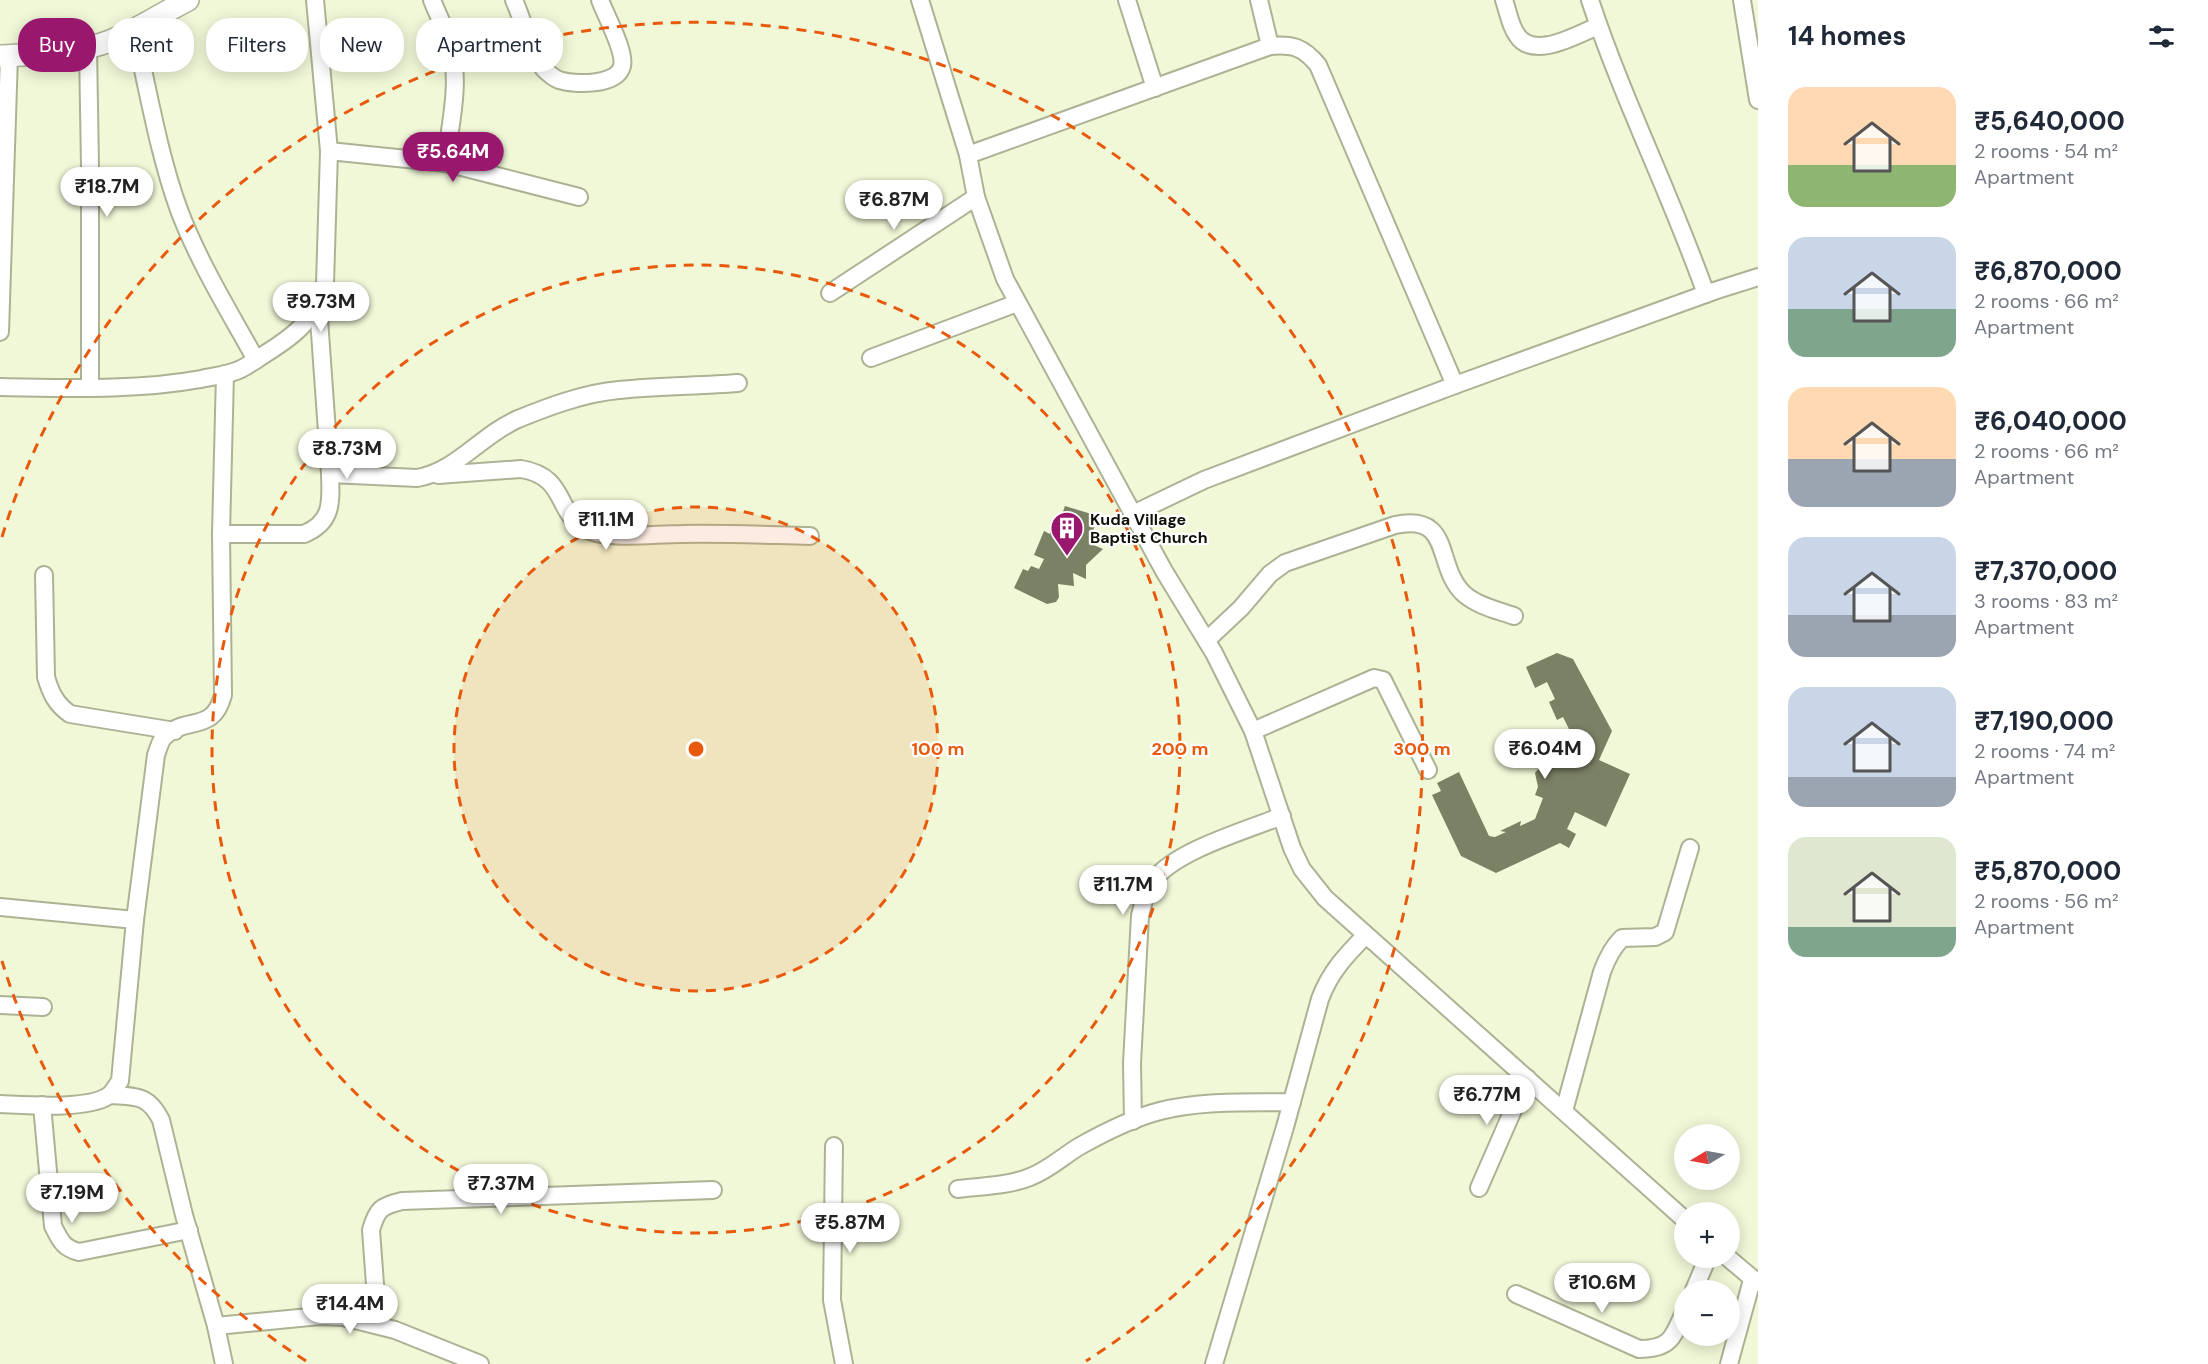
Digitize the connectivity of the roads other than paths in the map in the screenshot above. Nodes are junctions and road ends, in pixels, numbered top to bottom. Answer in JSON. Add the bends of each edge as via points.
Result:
{"nodes":[{"id":1,"x":188,"y":0,"type":"edge"},
{"id":2,"x":315,"y":0,"type":"edge"},
{"id":3,"x":432,"y":0,"type":"edge"},
{"id":4,"x":514,"y":0,"type":"edge"},
{"id":5,"x":600,"y":0,"type":"edge"},
{"id":6,"x":920,"y":0,"type":"edge"},
{"id":7,"x":1127,"y":0,"type":"edge"},
{"id":8,"x":1259,"y":0,"type":"edge"},
{"id":9,"x":1504,"y":0,"type":"edge"},
{"id":10,"x":1590,"y":0,"type":"edge"},
{"id":11,"x":1742,"y":0,"type":"edge"},
{"id":12,"x":154,"y":18,"type":"edge"},
{"id":13,"x":1598,"y":26,"type":"junction"},
{"id":14,"x":1270,"y":46,"type":"junction"},
{"id":15,"x":5,"y":56,"type":"edge"},
{"id":16,"x":88,"y":72,"type":"edge"},
{"id":17,"x":144,"y":72,"type":"edge"},
{"id":18,"x":1155,"y":88,"type":"junction"},
{"id":19,"x":1758,"y":100,"type":"edge"},
{"id":20,"x":329,"y":151,"type":"junction"},
{"id":21,"x":968,"y":155,"type":"junction"},
{"id":22,"x":446,"y":164,"type":"junction"},
{"id":23,"x":579,"y":197,"type":"dead end"},
{"id":24,"x":976,"y":197,"type":"junction"},
{"id":25,"x":1758,"y":278,"type":"edge"},
{"id":26,"x":830,"y":293,"type":"dead end"},
{"id":27,"x":1706,"y":294,"type":"junction"},
{"id":28,"x":1017,"y":303,"type":"junction"},
{"id":29,"x":318,"y":304,"type":"junction"},
{"id":30,"x":0,"y":332,"type":"edge"},
{"id":31,"x":871,"y":358,"type":"dead end"},
{"id":32,"x":256,"y":360,"type":"junction"},
{"id":33,"x":225,"y":374,"type":"junction"},
{"id":34,"x":738,"y":383,"type":"dead end"},
{"id":35,"x":1455,"y":385,"type":"junction"},
{"id":36,"x":0,"y":387,"type":"edge"},
{"id":37,"x":90,"y":388,"type":"junction"},
{"id":38,"x":330,"y":474,"type":"junction"},
{"id":39,"x":431,"y":476,"type":"junction"},
{"id":40,"x":1133,"y":514,"type":"junction"},
{"id":41,"x":222,"y":534,"type":"junction"},
{"id":42,"x":810,"y":536,"type":"dead end"},
{"id":43,"x":44,"y":575,"type":"dead end"},
{"id":44,"x":1514,"y":616,"type":"dead end"},
{"id":45,"x":1207,"y":640,"type":"junction"},
{"id":46,"x":175,"y":730,"type":"junction"},
{"id":47,"x":1253,"y":731,"type":"junction"},
{"id":48,"x":1428,"y":770,"type":"dead end"},
{"id":49,"x":1282,"y":816,"type":"junction"},
{"id":50,"x":1690,"y":848,"type":"dead end"},
{"id":51,"x":0,"y":907,"type":"edge"},
{"id":52,"x":135,"y":920,"type":"junction"},
{"id":53,"x":1366,"y":934,"type":"junction"},
{"id":54,"x":0,"y":1005,"type":"edge"},
{"id":55,"x":43,"y":1007,"type":"dead end"},
{"id":56,"x":1527,"y":1078,"type":"junction"},
{"id":57,"x":110,"y":1095,"type":"junction"},
{"id":58,"x":1292,"y":1102,"type":"junction"},
{"id":59,"x":0,"y":1104,"type":"edge"},
{"id":60,"x":42,"y":1105,"type":"junction"},
{"id":61,"x":1564,"y":1111,"type":"junction"},
{"id":62,"x":1133,"y":1121,"type":"junction"},
{"id":63,"x":834,"y":1146,"type":"dead end"},
{"id":64,"x":1479,"y":1188,"type":"dead end"},
{"id":65,"x":958,"y":1189,"type":"dead end"},
{"id":66,"x":713,"y":1190,"type":"dead end"},
{"id":67,"x":1674,"y":1210,"type":"edge"},
{"id":68,"x":189,"y":1230,"type":"junction"},
{"id":69,"x":1740,"y":1268,"type":"edge"},
{"id":70,"x":1755,"y":1281,"type":"edge"},
{"id":71,"x":1516,"y":1294,"type":"dead end"},
{"id":72,"x":378,"y":1325,"type":"junction"},
{"id":73,"x":216,"y":1326,"type":"junction"},
{"id":74,"x":1674,"y":1334,"type":"edge"},
{"id":75,"x":224,"y":1364,"type":"edge"},
{"id":76,"x":480,"y":1364,"type":"edge"},
{"id":77,"x":844,"y":1364,"type":"edge"},
{"id":78,"x":1214,"y":1364,"type":"edge"},
{"id":79,"x":1729,"y":1364,"type":"edge"}],
"edges":[{"from":1,"to":12,"type":"main road"},
{"from":2,"to":20,"type":"street"},
{"from":3,"to":22,"type":"street","via":[[454,66]]},
{"from":4,"to":5,"type":"street","via":[[545,70],[559,80],[591,83],[612,78],[623,64]]},
{"from":6,"to":21,"type":"street"},
{"from":7,"to":18,"type":"street"},
{"from":8,"to":14,"type":"street"},
{"from":9,"to":13,"type":"street","via":[[1517,36],[1535,47]]},
{"from":10,"to":13,"type":"street"},
{"from":11,"to":19,"type":"street"},
{"from":13,"to":27,"type":"street"},
{"from":14,"to":18,"type":"street"},
{"from":14,"to":35,"type":"street","via":[[1297,47],[1318,65]]},
{"from":15,"to":30,"type":"street"},
{"from":16,"to":37,"type":"street"},
{"from":17,"to":32,"type":"street","via":[[170,185],[180,211],[212,284]]},
{"from":18,"to":21,"type":"street"},
{"from":20,"to":22,"type":"street"},
{"from":20,"to":29,"type":"street","via":[[326,284]]},
{"from":21,"to":24,"type":"street"},
{"from":22,"to":23,"type":"street"},
{"from":24,"to":26,"type":"street"},
{"from":24,"to":28,"type":"street"},
{"from":25,"to":27,"type":"street"},
{"from":27,"to":35,"type":"street"},
{"from":28,"to":31,"type":"street"},
{"from":28,"to":40,"type":"street"},
{"from":29,"to":32,"type":"street","via":[[291,338]]},
{"from":29,"to":38,"type":"street"},
{"from":32,"to":33,"type":"street"},
{"from":33,"to":37,"type":"street","via":[[152,386]]},
{"from":33,"to":41,"type":"street"},
{"from":34,"to":39,"type":"street","via":[[618,390],[578,398],[517,420]]},
{"from":35,"to":40,"type":"street","via":[[1204,480]]},
{"from":36,"to":37,"type":"street"},
{"from":38,"to":39,"type":"street"},
{"from":38,"to":41,"type":"street","via":[[327,516],[317,529],[304,534]]},
{"from":39,"to":42,"type":"street","via":[[533,471],[546,477],[578,526],[596,532]]},
{"from":40,"to":45,"type":"street"},
{"from":41,"to":46,"type":"street","via":[[223,695],[213,717]]},
{"from":43,"to":46,"type":"street","via":[[46,677],[59,707],[70,714]]},
{"from":44,"to":45,"type":"street","via":[[1464,594],[1435,534],[1422,523],[1410,522],[1285,563]]},
{"from":45,"to":47,"type":"street"},
{"from":46,"to":52,"type":"street","via":[[163,738],[156,755]]},
{"from":47,"to":48,"type":"street","via":[[1378,678],[1383,680]]},
{"from":47,"to":49,"type":"street"},
{"from":49,"to":53,"type":"street","via":[[1292,848],[1314,886]]},
{"from":49,"to":62,"type":"street","via":[[1191,852],[1164,867],[1152,881],[1140,916]]},
{"from":50,"to":61,"type":"street","via":[[1665,932],[1655,937],[1622,938],[1612,947]]},
{"from":51,"to":52,"type":"street"},
{"from":52,"to":57,"type":"street","via":[[120,1081]]},
{"from":53,"to":56,"type":"street"},
{"from":53,"to":58,"type":"street","via":[[1326,983]]},
{"from":54,"to":55,"type":"street"},
{"from":56,"to":61,"type":"street"},
{"from":56,"to":64,"type":"street"},
{"from":57,"to":60,"type":"street","via":[[72,1105]]},
{"from":57,"to":68,"type":"street","via":[[147,1100],[154,1107],[161,1120]]},
{"from":58,"to":62,"type":"street","via":[[1208,1104],[1160,1111]]},
{"from":58,"to":78,"type":"street"},
{"from":59,"to":60,"type":"street"},
{"from":60,"to":68,"type":"street","via":[[53,1226],[68,1249],[79,1252]]},
{"from":61,"to":67,"type":"street"},
{"from":62,"to":65,"type":"street","via":[[1080,1146],[1027,1179]]},
{"from":63,"to":77,"type":"street","via":[[832,1300]]},
{"from":66,"to":72,"type":"street","via":[[402,1201],[384,1206],[371,1230]]},
{"from":68,"to":73,"type":"street"},
{"from":69,"to":70,"type":"street"},
{"from":70,"to":79,"type":"street"},
{"from":71,"to":74,"type":"street","via":[[1639,1349],[1654,1349]]},
{"from":72,"to":73,"type":"street","via":[[320,1316]]},
{"from":72,"to":76,"type":"street"},
{"from":73,"to":75,"type":"street"}]}
